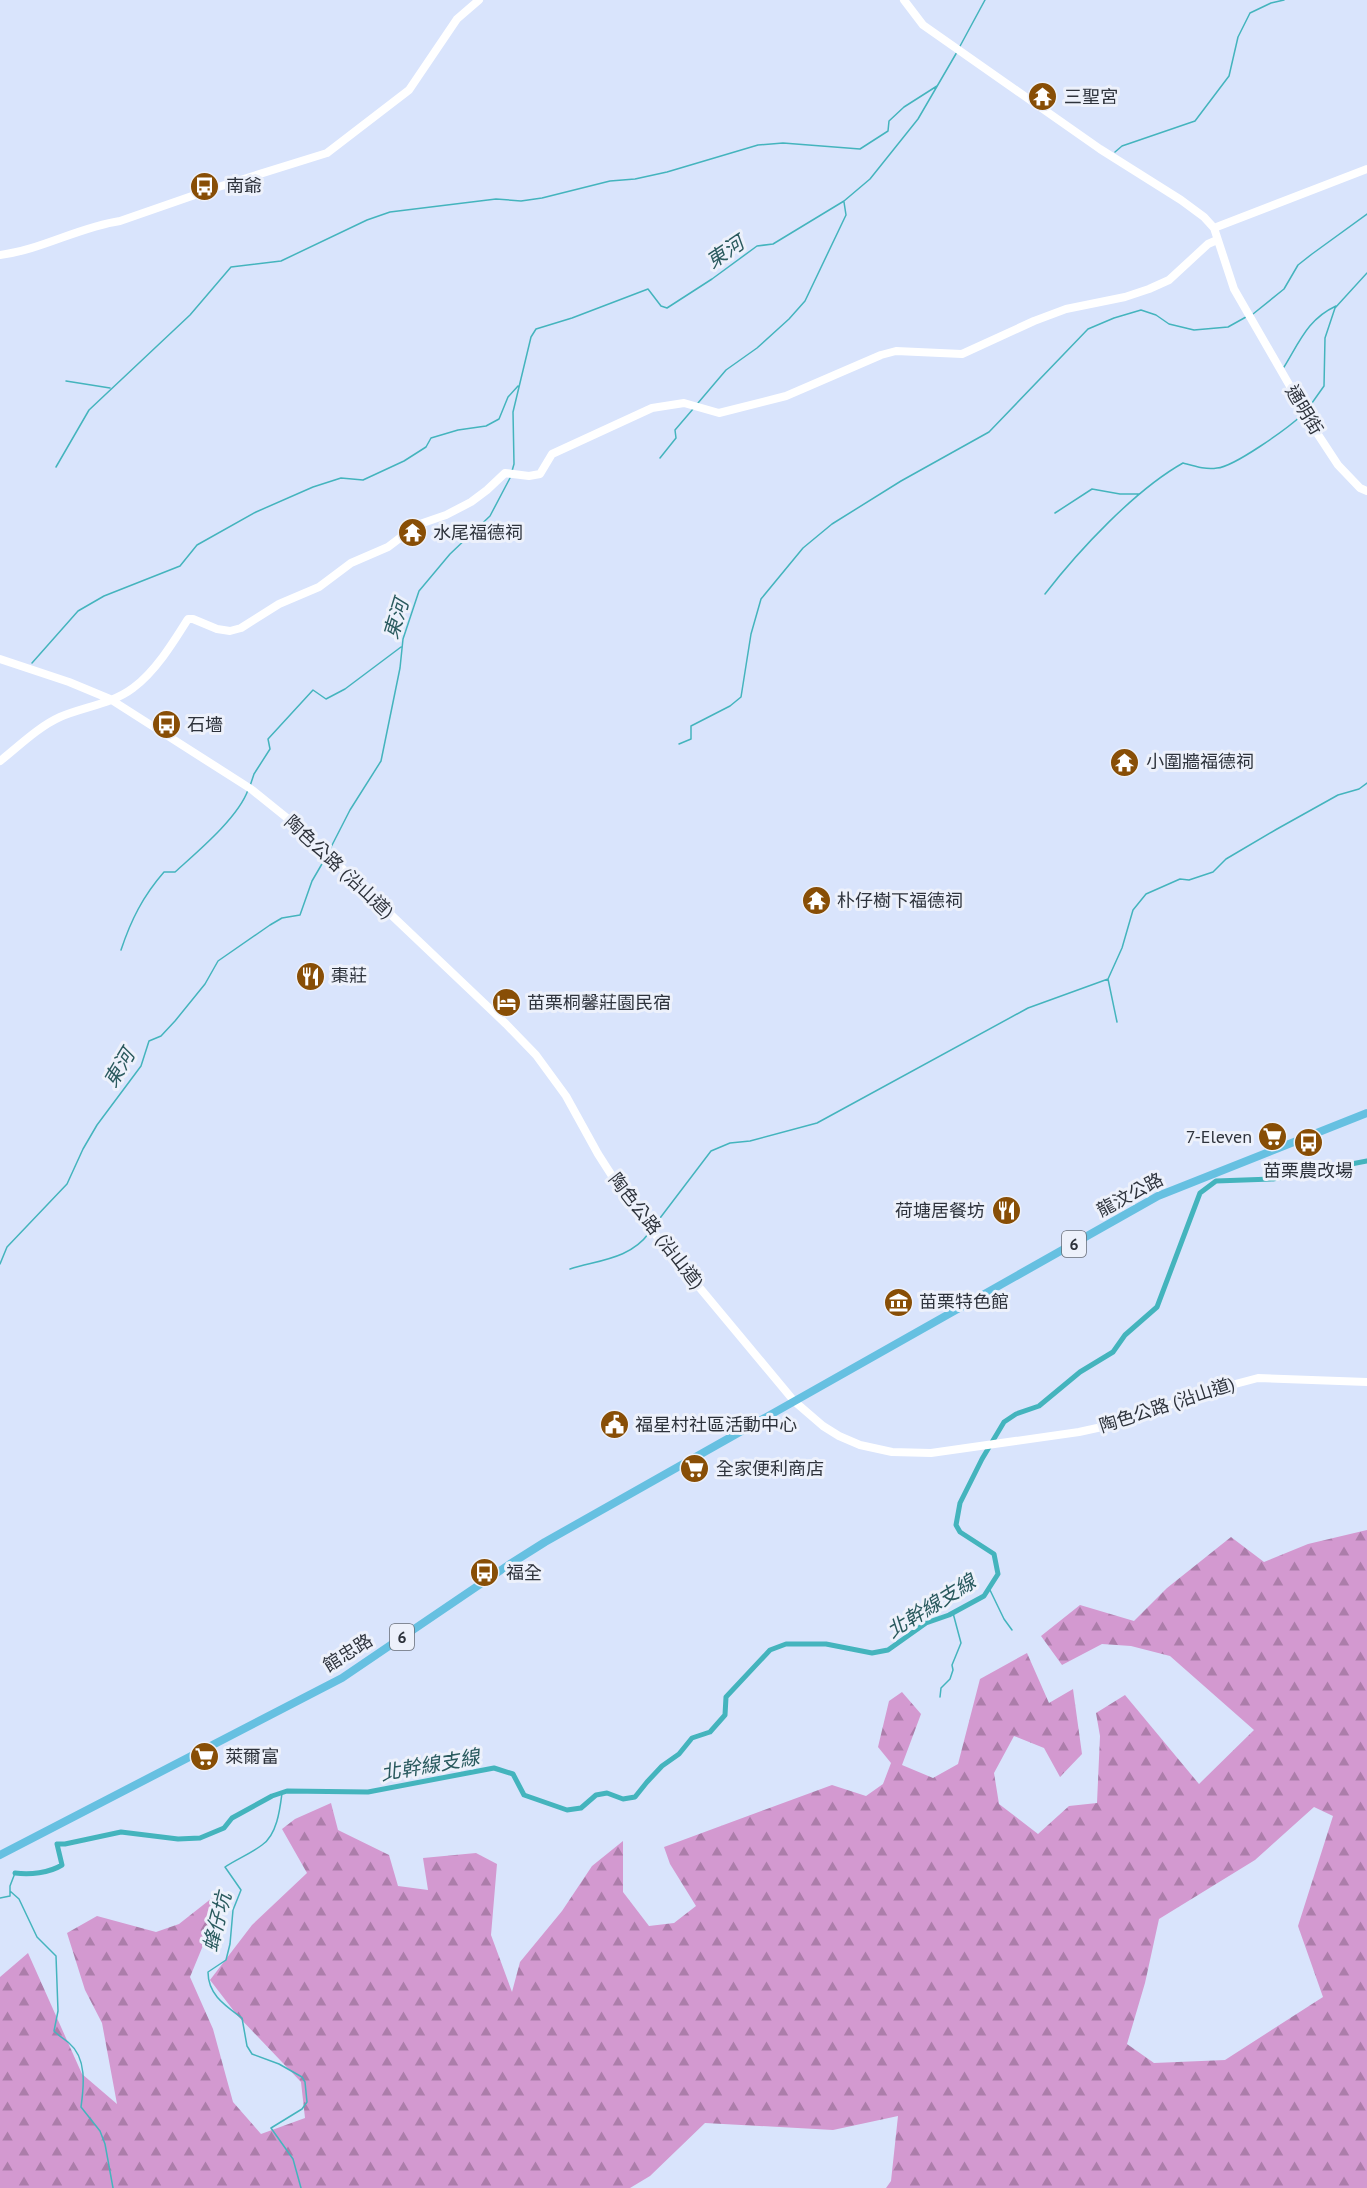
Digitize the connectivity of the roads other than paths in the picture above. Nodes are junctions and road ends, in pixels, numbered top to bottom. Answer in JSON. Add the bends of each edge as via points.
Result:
{"nodes":[{"id":1,"x":479,"y":0,"type":"edge"},
{"id":2,"x":904,"y":0,"type":"edge"},
{"id":3,"x":1367,"y":169,"type":"edge"},
{"id":4,"x":1214,"y":228,"type":"junction"},
{"id":5,"x":1217,"y":240,"type":"junction"},
{"id":6,"x":0,"y":255,"type":"edge"},
{"id":7,"x":1367,"y":491,"type":"edge"},
{"id":8,"x":0,"y":658,"type":"edge"},
{"id":9,"x":110,"y":699,"type":"junction"},
{"id":10,"x":0,"y":761,"type":"edge"},
{"id":11,"x":1367,"y":1113,"type":"edge"},
{"id":12,"x":1367,"y":1382,"type":"edge"},
{"id":13,"x":794,"y":1401,"type":"junction"},
{"id":14,"x":0,"y":1855,"type":"edge"}],
"edges":[{"from":1,"to":6,"type":"street","via":[[457,19],[409,90],[327,153],[120,221]]},
{"from":2,"to":4,"type":"street","via":[[923,25],[1100,149],[1181,200]]},
{"from":3,"to":4,"type":"street"},
{"from":4,"to":5,"type":"street","name":"通明街"},
{"from":5,"to":7,"type":"street","name":"通明街","via":[[1234,289],[1305,412],[1338,465]]},
{"from":5,"to":9,"type":"street","via":[[1208,243],[1169,280],[1149,289],[1066,309],[962,354],[896,351],[786,396],[719,413],[684,403],[652,408],[552,454],[540,474],[505,473],[471,502],[417,525],[388,547],[351,563],[319,587],[279,604],[241,628],[217,629],[188,619],[145,678]]},
{"from":8,"to":9,"type":"street","name":"陶色公路 (沿山道)"},
{"from":9,"to":10,"type":"street","via":[[47,724]]},
{"from":9,"to":13,"type":"street","name":"陶色公路 (沿山道)","via":[[245,785],[292,822],[502,1020],[536,1055],[566,1096],[630,1204]]},
{"from":11,"to":13,"type":"main road","name":"龍汶公路","number":"6","via":[[1158,1196]]},
{"from":12,"to":13,"type":"street","name":"陶色公路 (沿山道)","via":[[1258,1378],[1111,1425],[931,1453],[875,1450],[839,1436]]},
{"from":13,"to":14,"type":"main road","name":"館忠路","number":"6","via":[[545,1542],[342,1678]]}]}
